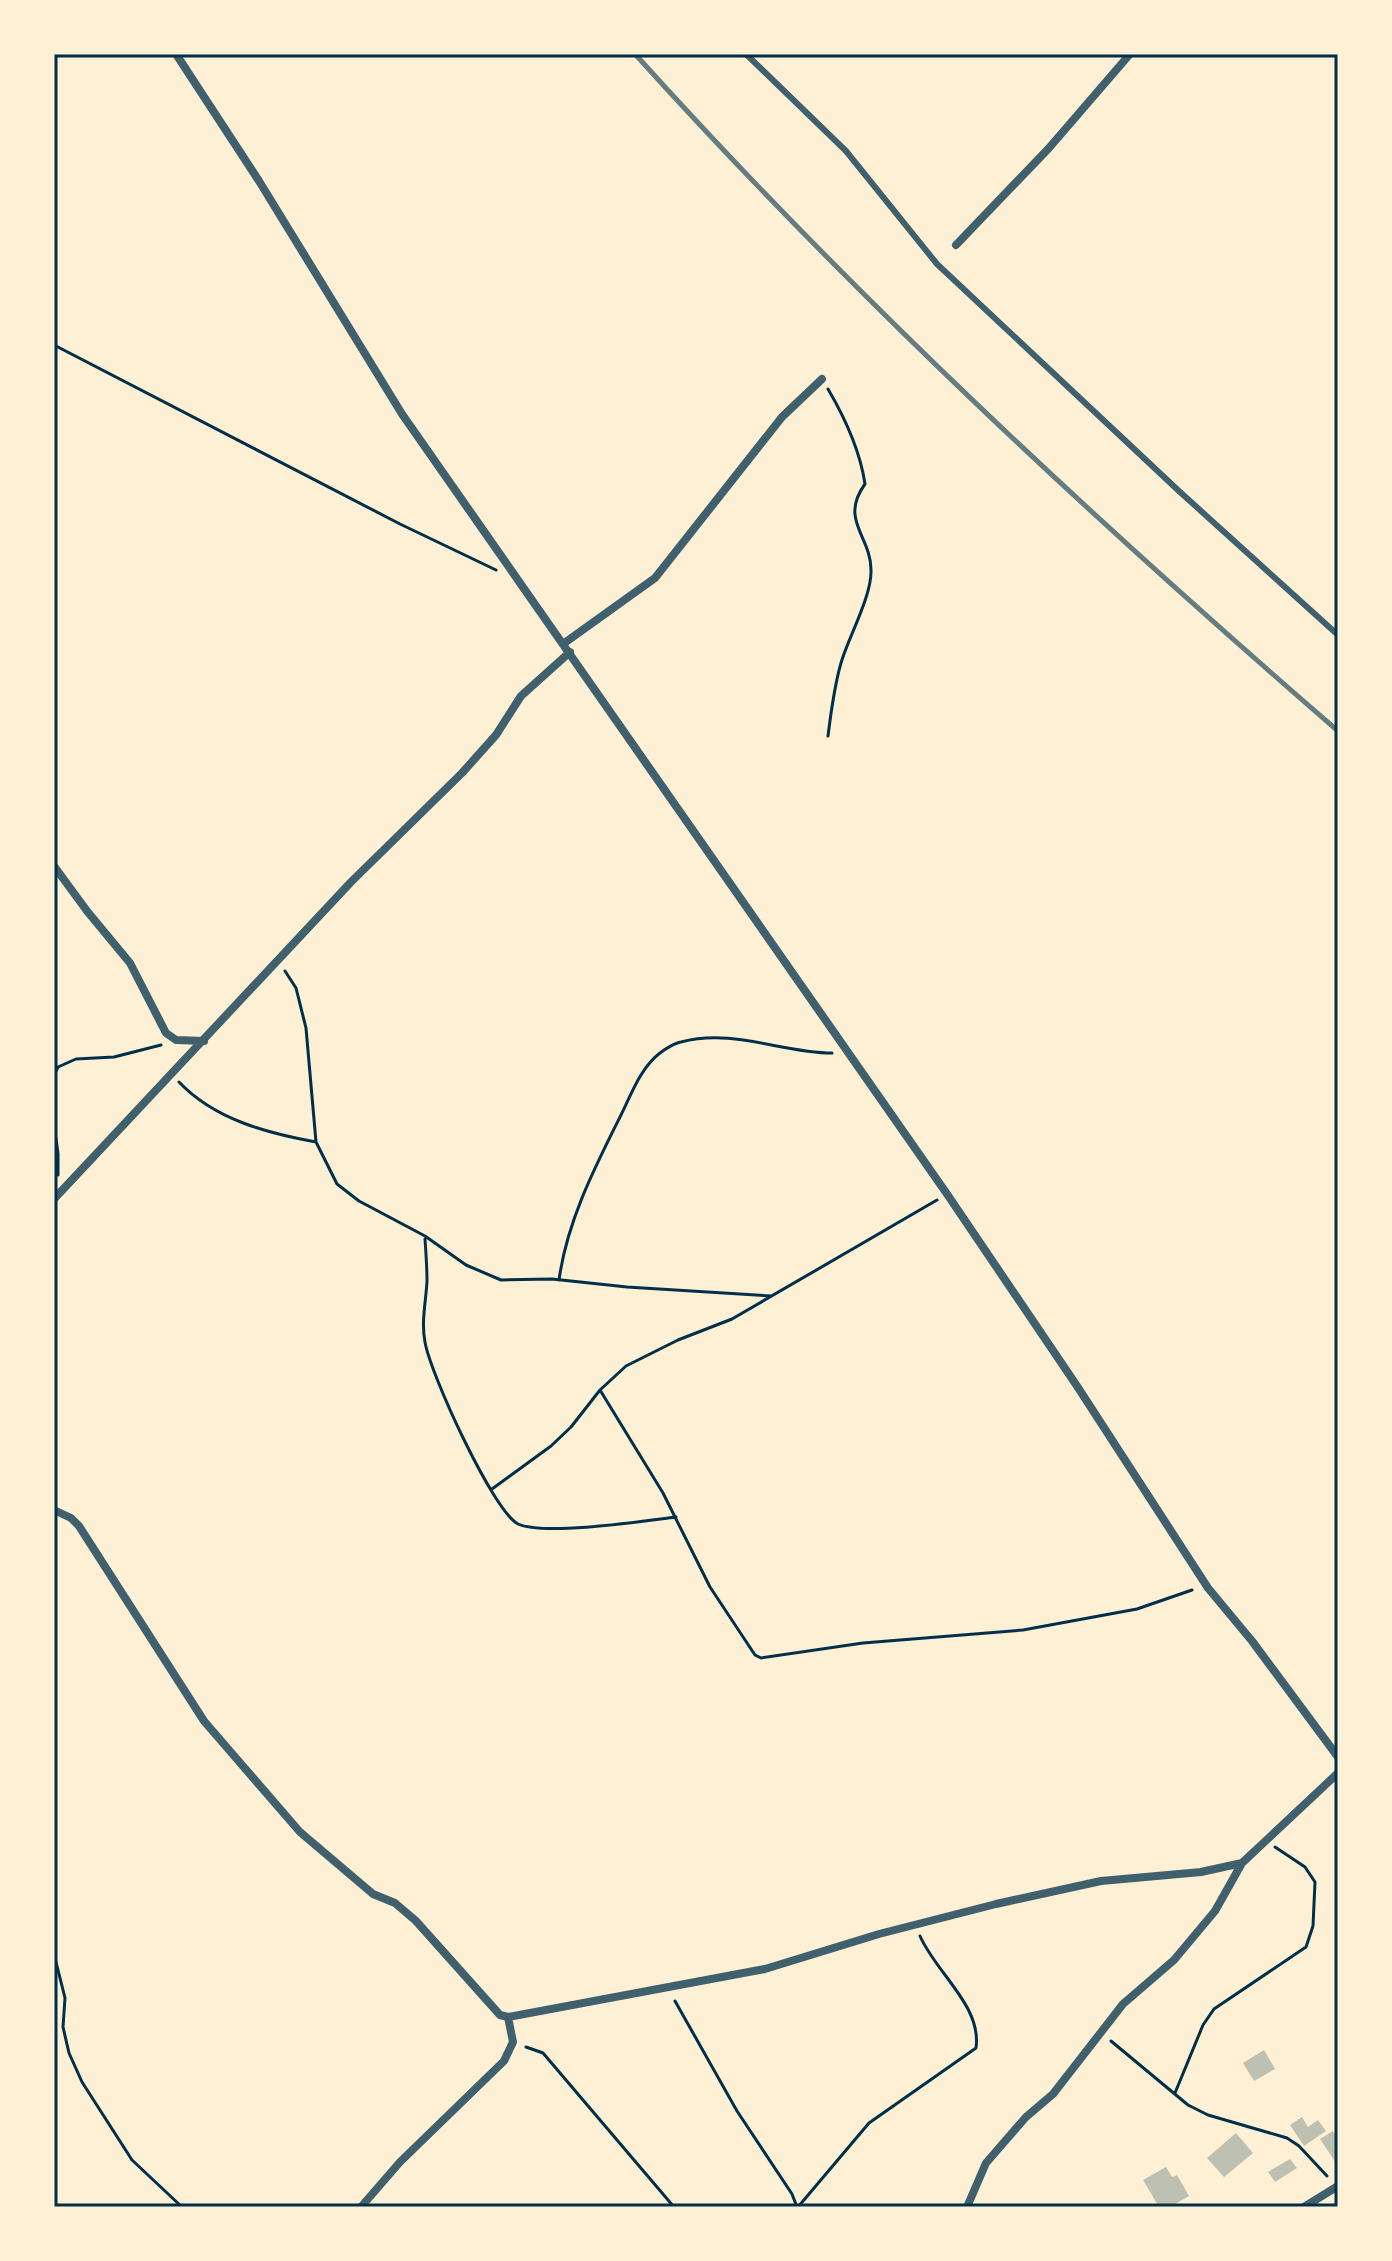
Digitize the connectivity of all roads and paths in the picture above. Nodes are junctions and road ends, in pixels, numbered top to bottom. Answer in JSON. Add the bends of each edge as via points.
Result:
{"nodes":[{"id":1,"x":176,"y":54,"type":"edge"},
{"id":2,"x":746,"y":54,"type":"edge"},
{"id":3,"x":1130,"y":54,"type":"edge"},
{"id":4,"x":956,"y":245,"type":"dead end"},
{"id":5,"x":54,"y":345,"type":"edge"},
{"id":6,"x":822,"y":379,"type":"joint"},
{"id":7,"x":518,"y":577,"type":"junction"},
{"id":8,"x":1338,"y":635,"type":"edge"},
{"id":9,"x":563,"y":644,"type":"junction"},
{"id":10,"x":570,"y":652,"type":"junction"},
{"id":11,"x":828,"y":736,"type":"dead end"},
{"id":12,"x":54,"y":866,"type":"edge"},
{"id":13,"x":278,"y":962,"type":"junction"},
{"id":14,"x":176,"y":1040,"type":"junction"},
{"id":15,"x":204,"y":1041,"type":"junction"},
{"id":16,"x":849,"y":1053,"type":"junction"},
{"id":17,"x":170,"y":1073,"type":"junction"},
{"id":18,"x":54,"y":1075,"type":"edge"},
{"id":19,"x":54,"y":1123,"type":"edge"},
{"id":20,"x":316,"y":1142,"type":"junction"},
{"id":21,"x":54,"y":1184,"type":"edge"},
{"id":22,"x":947,"y":1194,"type":"junction"},
{"id":23,"x":54,"y":1199,"type":"edge"},
{"id":24,"x":425,"y":1236,"type":"junction"},
{"id":25,"x":559,"y":1280,"type":"junction"},
{"id":26,"x":771,"y":1296,"type":"junction"},
{"id":27,"x":600,"y":1390,"type":"junction"},
{"id":28,"x":492,"y":1489,"type":"junction"},
{"id":29,"x":54,"y":1510,"type":"edge"},
{"id":30,"x":676,"y":1517,"type":"junction"},
{"id":31,"x":1206,"y":1585,"type":"junction"},
{"id":32,"x":1338,"y":1757,"type":"edge"},
{"id":33,"x":1338,"y":1773,"type":"edge"},
{"id":34,"x":1264,"y":1840,"type":"junction"},
{"id":35,"x":1242,"y":1863,"type":"junction"},
{"id":36,"x":916,"y":1925,"type":"junction"},
{"id":37,"x":54,"y":1954,"type":"edge"},
{"id":38,"x":667,"y":1987,"type":"junction"},
{"id":39,"x":508,"y":2017,"type":"junction"},
{"id":40,"x":1102,"y":2033,"type":"junction"},
{"id":41,"x":513,"y":2042,"type":"junction"},
{"id":42,"x":1175,"y":2093,"type":"junction"},
{"id":43,"x":1336,"y":2187,"type":"edge"},
{"id":44,"x":182,"y":2207,"type":"edge"},
{"id":45,"x":361,"y":2207,"type":"edge"},
{"id":46,"x":674,"y":2207,"type":"edge"},
{"id":47,"x":798,"y":2207,"type":"edge"},
{"id":48,"x":967,"y":2207,"type":"edge"},
{"id":49,"x":1304,"y":2207,"type":"edge"}],
"edges":[{"from":1,"to":7,"type":"street","via":[[402,414]]},
{"from":2,"to":8,"type":"lane","via":[[846,151],[937,264]]},
{"from":3,"to":4,"type":"street"},
{"from":5,"to":7,"type":"path","via":[[400,524]]},
{"from":6,"to":9,"type":"street","via":[[782,417],[655,578]]},
{"from":6,"to":11,"type":"path","via":[[849,428],[863,469],[865,484],[854,516],[871,570],[841,662]]},
{"from":7,"to":9,"type":"street"},
{"from":9,"to":10,"type":"street"},
{"from":10,"to":13,"type":"street","via":[[521,696],[462,773]]},
{"from":10,"to":16,"type":"street"},
{"from":12,"to":14,"type":"street","via":[[130,963],[160,1023]]},
{"from":13,"to":15,"type":"street"},
{"from":13,"to":20,"type":"path","via":[[296,988],[306,1028]]},
{"from":14,"to":15,"type":"street"},
{"from":14,"to":18,"type":"path","via":[[128,1055],[76,1059],[58,1067]]},
{"from":15,"to":17,"type":"street"},
{"from":16,"to":22,"type":"street"},
{"from":16,"to":25,"type":"path","via":[[812,1053],[731,1037],[680,1042],[658,1054],[596,1162],[563,1252]]},
{"from":17,"to":20,"type":"path","via":[[215,1111],[261,1130]]},
{"from":17,"to":23,"type":"street"},
{"from":19,"to":21,"type":"path","via":[[59,1173]]},
{"from":20,"to":24,"type":"path","via":[[337,1184]]},
{"from":22,"to":26,"type":"path"},
{"from":22,"to":31,"type":"street"},
{"from":24,"to":25,"type":"path","via":[[466,1265],[501,1280]]},
{"from":24,"to":28,"type":"path","via":[[424,1341],[431,1368]]},
{"from":25,"to":26,"type":"path"},
{"from":26,"to":27,"type":"path","via":[[626,1366]]},
{"from":27,"to":28,"type":"path","via":[[551,1446]]},
{"from":27,"to":30,"type":"path"},
{"from":28,"to":30,"type":"path","via":[[503,1510],[519,1524],[575,1527]]},
{"from":29,"to":39,"type":"street","via":[[79,1526],[204,1721],[300,1832],[373,1894],[395,1903],[416,1921],[500,2015]]},
{"from":30,"to":31,"type":"path","via":[[710,1587],[761,1658],[863,1643],[1023,1630],[1137,1609]]},
{"from":31,"to":32,"type":"street"},
{"from":33,"to":34,"type":"street"},
{"from":34,"to":35,"type":"street"},
{"from":34,"to":42,"type":"path","via":[[1305,1867],[1315,1882],[1313,1926],[1306,1947],[1214,2009]]},
{"from":35,"to":36,"type":"street","via":[[1101,1881]]},
{"from":35,"to":40,"type":"street","via":[[1215,1911],[1174,1960],[1123,2004]]},
{"from":36,"to":38,"type":"street","via":[[765,1969]]},
{"from":36,"to":47,"type":"path","via":[[928,1955],[973,2015],[976,2048],[869,2123]]},
{"from":37,"to":44,"type":"path","via":[[65,1998],[63,2027],[82,2082],[132,2160]]},
{"from":38,"to":39,"type":"street"},
{"from":38,"to":47,"type":"path"},
{"from":39,"to":41,"type":"street"},
{"from":40,"to":42,"type":"path"},
{"from":40,"to":48,"type":"street","via":[[1053,2094],[986,2163]]},
{"from":41,"to":45,"type":"street","via":[[504,2061]]},
{"from":41,"to":46,"type":"path","via":[[543,2053]]},
{"from":42,"to":43,"type":"path","via":[[1208,2115],[1287,2138]]},
{"from":43,"to":49,"type":"street"}]}
